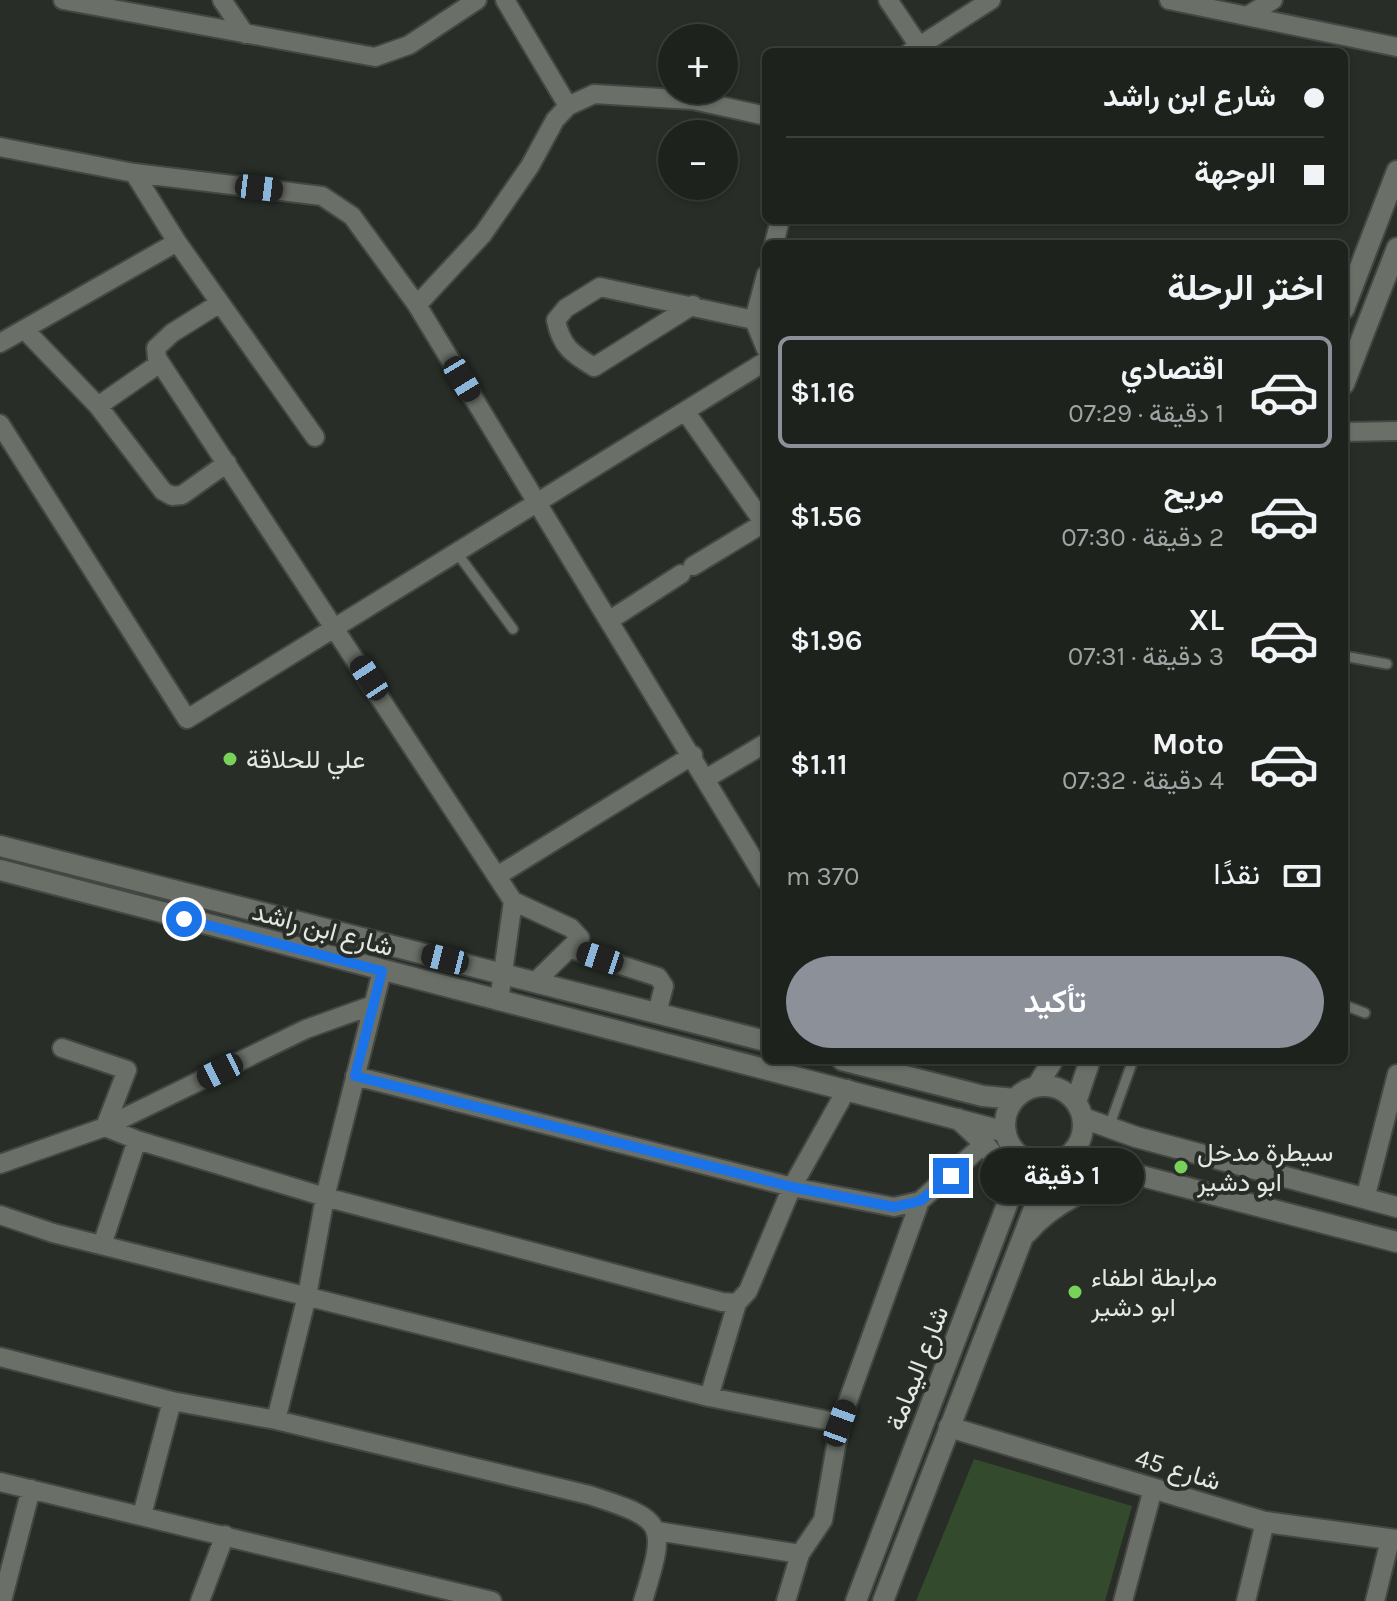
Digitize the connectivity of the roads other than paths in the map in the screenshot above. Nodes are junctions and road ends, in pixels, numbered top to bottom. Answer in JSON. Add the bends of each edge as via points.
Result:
{"nodes":[{"id":1,"x":63,"y":0,"type":"edge"},
{"id":2,"x":222,"y":0,"type":"edge"},
{"id":3,"x":505,"y":0,"type":"edge"},
{"id":4,"x":888,"y":0,"type":"edge"},
{"id":5,"x":991,"y":0,"type":"edge"},
{"id":6,"x":1169,"y":0,"type":"edge"},
{"id":7,"x":1273,"y":0,"type":"edge"},
{"id":8,"x":470,"y":2,"type":"edge"},
{"id":9,"x":1247,"y":16,"type":"junction"},
{"id":10,"x":245,"y":34,"type":"junction"},
{"id":11,"x":1397,"y":47,"type":"edge"},
{"id":12,"x":913,"y":48,"type":"edge"},
{"id":13,"x":916,"y":48,"type":"edge"},
{"id":14,"x":568,"y":106,"type":"junction"},
{"id":15,"x":762,"y":115,"type":"edge"},
{"id":16,"x":0,"y":147,"type":"edge"},
{"id":17,"x":1397,"y":171,"type":"edge"},
{"id":18,"x":134,"y":173,"type":"junction"},
{"id":19,"x":177,"y":242,"type":"junction"},
{"id":20,"x":1397,"y":248,"type":"edge"},
{"id":21,"x":762,"y":290,"type":"edge"},
{"id":22,"x":1348,"y":299,"type":"edge"},
{"id":23,"x":220,"y":303,"type":"junction"},
{"id":24,"x":417,"y":305,"type":"junction"},
{"id":25,"x":693,"y":305,"type":"junction"},
{"id":26,"x":754,"y":320,"type":"junction"},
{"id":27,"x":24,"y":329,"type":"junction"},
{"id":28,"x":762,"y":339,"type":"edge"},
{"id":29,"x":1352,"y":340,"type":"edge"},
{"id":30,"x":0,"y":343,"type":"edge"},
{"id":31,"x":1348,"y":362,"type":"edge"},
{"id":32,"x":160,"y":363,"type":"junction"},
{"id":33,"x":762,"y":363,"type":"edge"},
{"id":34,"x":98,"y":406,"type":"junction"},
{"id":35,"x":685,"y":411,"type":"junction"},
{"id":36,"x":0,"y":424,"type":"edge"},
{"id":37,"x":1397,"y":431,"type":"edge"},
{"id":38,"x":1348,"y":432,"type":"edge"},
{"id":39,"x":315,"y":437,"type":"dead end"},
{"id":40,"x":227,"y":463,"type":"junction"},
{"id":41,"x":537,"y":502,"type":"junction"},
{"id":42,"x":762,"y":520,"type":"edge"},
{"id":43,"x":762,"y":526,"type":"edge"},
{"id":44,"x":457,"y":553,"type":"junction"},
{"id":45,"x":610,"y":620,"type":"junction"},
{"id":46,"x":337,"y":629,"type":"junction"},
{"id":47,"x":513,"y":629,"type":"dead end"},
{"id":48,"x":1348,"y":657,"type":"edge"},
{"id":49,"x":1387,"y":664,"type":"dead end"},
{"id":50,"x":762,"y":745,"type":"edge"},
{"id":51,"x":693,"y":755,"type":"junction"},
{"id":52,"x":707,"y":778,"type":"junction"},
{"id":53,"x":0,"y":846,"type":"edge"},
{"id":54,"x":0,"y":870,"type":"edge"},
{"id":55,"x":762,"y":873,"type":"edge"},
{"id":56,"x":497,"y":876,"type":"junction"},
{"id":57,"x":513,"y":901,"type":"junction"},
{"id":58,"x":571,"y":949,"type":"junction"},
{"id":59,"x":382,"y":971,"type":"junction"},
{"id":60,"x":505,"y":975,"type":"junction"},
{"id":61,"x":535,"y":982,"type":"junction"},
{"id":62,"x":499,"y":1001,"type":"junction"},
{"id":63,"x":373,"y":1005,"type":"junction"},
{"id":64,"x":1348,"y":1007,"type":"edge"},
{"id":65,"x":657,"y":1013,"type":"junction"},
{"id":66,"x":1365,"y":1013,"type":"dead end"},
{"id":67,"x":762,"y":1040,"type":"edge"},
{"id":68,"x":62,"y":1048,"type":"dead end"},
{"id":69,"x":858,"y":1064,"type":"edge"},
{"id":70,"x":1051,"y":1064,"type":"edge"},
{"id":71,"x":1089,"y":1064,"type":"edge"},
{"id":72,"x":1132,"y":1064,"type":"edge"},
{"id":73,"x":1397,"y":1074,"type":"edge"},
{"id":74,"x":355,"y":1076,"type":"junction"},
{"id":75,"x":1037,"y":1086,"type":"junction"},
{"id":76,"x":847,"y":1089,"type":"junction"},
{"id":77,"x":1015,"y":1099,"type":"junction"},
{"id":78,"x":1080,"y":1110,"type":"junction"},
{"id":79,"x":955,"y":1117,"type":"junction"},
{"id":80,"x":105,"y":1127,"type":"junction"},
{"id":81,"x":1109,"y":1127,"type":"junction"},
{"id":82,"x":1006,"y":1132,"type":"junction"},
{"id":83,"x":137,"y":1140,"type":"junction"},
{"id":84,"x":985,"y":1143,"type":"junction"},
{"id":85,"x":1015,"y":1151,"type":"junction"},
{"id":86,"x":1060,"y":1160,"type":"junction"},
{"id":87,"x":0,"y":1164,"type":"edge"},
{"id":88,"x":1131,"y":1172,"type":"junction"},
{"id":89,"x":792,"y":1187,"type":"junction"},
{"id":90,"x":325,"y":1197,"type":"junction"},
{"id":91,"x":1365,"y":1199,"type":"junction"},
{"id":92,"x":920,"y":1201,"type":"junction"},
{"id":93,"x":1008,"y":1202,"type":"junction"},
{"id":94,"x":1397,"y":1207,"type":"edge"},
{"id":95,"x":0,"y":1215,"type":"edge"},
{"id":96,"x":1397,"y":1242,"type":"edge"},
{"id":97,"x":102,"y":1245,"type":"junction"},
{"id":98,"x":1016,"y":1249,"type":"junction"},
{"id":99,"x":307,"y":1296,"type":"junction"},
{"id":100,"x":737,"y":1303,"type":"junction"},
{"id":101,"x":0,"y":1357,"type":"edge"},
{"id":102,"x":709,"y":1397,"type":"junction"},
{"id":103,"x":172,"y":1401,"type":"junction"},
{"id":104,"x":276,"y":1420,"type":"junction"},
{"id":105,"x":840,"y":1423,"type":"junction"},
{"id":106,"x":949,"y":1427,"type":"junction"},
{"id":107,"x":0,"y":1482,"type":"edge"},
{"id":108,"x":31,"y":1489,"type":"junction"},
{"id":109,"x":1153,"y":1489,"type":"junction"},
{"id":110,"x":142,"y":1515,"type":"junction"},
{"id":111,"x":1265,"y":1522,"type":"junction"},
{"id":112,"x":657,"y":1531,"type":"junction"},
{"id":113,"x":225,"y":1535,"type":"junction"},
{"id":114,"x":1394,"y":1540,"type":"edge"},
{"id":115,"x":800,"y":1554,"type":"junction"},
{"id":116,"x":482,"y":1600,"type":"edge"},
{"id":117,"x":2,"y":1601,"type":"edge"},
{"id":118,"x":200,"y":1601,"type":"edge"},
{"id":119,"x":643,"y":1601,"type":"edge"},
{"id":120,"x":786,"y":1601,"type":"edge"},
{"id":121,"x":856,"y":1601,"type":"edge"},
{"id":122,"x":883,"y":1601,"type":"edge"},
{"id":123,"x":1123,"y":1601,"type":"edge"},
{"id":124,"x":1246,"y":1601,"type":"edge"},
{"id":125,"x":1375,"y":1601,"type":"edge"}],
"edges":[{"from":1,"to":10,"type":"street"},
{"from":2,"to":10,"type":"street"},
{"from":3,"to":14,"type":"street"},
{"from":4,"to":12,"type":"street"},
{"from":5,"to":13,"type":"street"},
{"from":6,"to":9,"type":"street"},
{"from":7,"to":9,"type":"street"},
{"from":8,"to":10,"type":"street","via":[[409,45],[375,57]]},
{"from":9,"to":11,"type":"street"},
{"from":14,"to":15,"type":"street","via":[[594,94],[693,100]]},
{"from":14,"to":24,"type":"street","via":[[483,234]]},
{"from":16,"to":18,"type":"street"},
{"from":17,"to":22,"type":"main road"},
{"from":18,"to":19,"type":"street"},
{"from":18,"to":24,"type":"street","via":[[322,196],[352,216]]},
{"from":19,"to":23,"type":"street"},
{"from":19,"to":27,"type":"street"},
{"from":20,"to":29,"type":"main road"},
{"from":21,"to":26,"type":"street"},
{"from":23,"to":32,"type":"street","via":[[156,348]]},
{"from":23,"to":39,"type":"street"},
{"from":24,"to":41,"type":"street"},
{"from":25,"to":25,"type":"street","via":[[600,287],[556,320],[560,340],[594,367]]},
{"from":25,"to":26,"type":"street"},
{"from":26,"to":28,"type":"street"},
{"from":27,"to":30,"type":"street"},
{"from":27,"to":34,"type":"street"},
{"from":29,"to":31,"type":"main road"},
{"from":32,"to":34,"type":"street"},
{"from":32,"to":40,"type":"street"},
{"from":33,"to":35,"type":"street"},
{"from":34,"to":40,"type":"street","via":[[157,485],[172,496],[190,490]]},
{"from":35,"to":41,"type":"street"},
{"from":35,"to":42,"type":"street"},
{"from":36,"to":46,"type":"street","via":[[187,719]]},
{"from":37,"to":38,"type":"street"},
{"from":40,"to":46,"type":"street"},
{"from":41,"to":44,"type":"street"},
{"from":41,"to":45,"type":"street"},
{"from":43,"to":45,"type":"street"},
{"from":44,"to":46,"type":"street"},
{"from":44,"to":47,"type":"lane"},
{"from":45,"to":51,"type":"street"},
{"from":46,"to":56,"type":"street"},
{"from":48,"to":49,"type":"lane"},
{"from":50,"to":52,"type":"street"},
{"from":51,"to":52,"type":"street"},
{"from":51,"to":56,"type":"street"},
{"from":52,"to":55,"type":"street"},
{"from":53,"to":60,"type":"main road","name":"شارع ابن راشد"},
{"from":54,"to":59,"type":"main road","name":"شارع ابن راشد"},
{"from":56,"to":57,"type":"street"},
{"from":57,"to":58,"type":"street","via":[[577,933],[580,938]]},
{"from":57,"to":60,"type":"street"},
{"from":58,"to":61,"type":"street"},
{"from":58,"to":65,"type":"street","via":[[658,977],[664,986]]},
{"from":59,"to":62,"type":"main road","name":"شارع ابن راشد"},
{"from":59,"to":63,"type":"street"},
{"from":60,"to":61,"type":"main road","name":"شارع ابن راشد"},
{"from":60,"to":62,"type":"street"},
{"from":61,"to":65,"type":"main road","name":"شارع ابن راشد"},
{"from":62,"to":76,"type":"main road","name":"شارع ابن راشد"},
{"from":63,"to":74,"type":"street"},
{"from":63,"to":80,"type":"street","via":[[306,1029]]},
{"from":64,"to":66,"type":"lane"},
{"from":65,"to":67,"type":"main road","name":"شارع ابن راشد"},
{"from":68,"to":80,"type":"street","via":[[128,1073]]},
{"from":69,"to":77,"type":"main road","via":[[983,1096]]},
{"from":70,"to":75,"type":"main road"},
{"from":71,"to":78,"type":"main road"},
{"from":72,"to":81,"type":"lane"},
{"from":73,"to":91,"type":"street"},
{"from":74,"to":89,"type":"street"},
{"from":74,"to":90,"type":"street"},
{"from":75,"to":77,"type":"main road"},
{"from":75,"to":78,"type":"main road","via":[[1055,1087]]},
{"from":76,"to":79,"type":"main road","name":"شارع ابن راشد"},
{"from":76,"to":89,"type":"street"},
{"from":77,"to":82,"type":"main road","via":[[1006,1115]]},
{"from":78,"to":81,"type":"main road"},
{"from":78,"to":86,"type":"main road","via":[[1082,1135]]},
{"from":79,"to":82,"type":"main road","name":"شارع ابن راشد"},
{"from":79,"to":84,"type":"main road"},
{"from":80,"to":83,"type":"street"},
{"from":80,"to":87,"type":"street"},
{"from":81,"to":91,"type":"main road"},
{"from":82,"to":85,"type":"main road"},
{"from":83,"to":90,"type":"street"},
{"from":83,"to":97,"type":"street"},
{"from":84,"to":92,"type":"street"},
{"from":84,"to":93,"type":"main road","via":[[1004,1172]]},
{"from":85,"to":86,"type":"main road","via":[[1032,1162]]},
{"from":85,"to":93,"type":"main road","name":"شارع اليمامة"},
{"from":86,"to":88,"type":"main road"},
{"from":86,"to":98,"type":"main road","name":"شارع اليمامة"},
{"from":88,"to":96,"type":"main road"},
{"from":88,"to":98,"type":"main road","via":[[1054,1208]]},
{"from":89,"to":92,"type":"street","via":[[894,1207]]},
{"from":89,"to":100,"type":"street","via":[[748,1291]]},
{"from":90,"to":99,"type":"street"},
{"from":90,"to":100,"type":"street"},
{"from":91,"to":94,"type":"main road"},
{"from":92,"to":105,"type":"street"},
{"from":93,"to":121,"type":"main road","name":"شارع اليمامة"},
{"from":95,"to":97,"type":"street"},
{"from":97,"to":99,"type":"street"},
{"from":98,"to":106,"type":"main road","name":"شارع اليمامة"},
{"from":99,"to":102,"type":"street"},
{"from":99,"to":104,"type":"street"},
{"from":100,"to":102,"type":"street"},
{"from":101,"to":103,"type":"street"},
{"from":102,"to":105,"type":"street"},
{"from":103,"to":104,"type":"street"},
{"from":103,"to":110,"type":"street"},
{"from":104,"to":112,"type":"street","via":[[589,1495],[639,1511]]},
{"from":105,"to":115,"type":"street","via":[[823,1520]]},
{"from":106,"to":109,"type":"main road","name":"شارع 45"},
{"from":106,"to":122,"type":"main road","name":"شارع اليمامة"},
{"from":107,"to":108,"type":"street"},
{"from":108,"to":110,"type":"street"},
{"from":108,"to":117,"type":"street"},
{"from":109,"to":111,"type":"main road","name":"شارع 45"},
{"from":109,"to":123,"type":"street"},
{"from":110,"to":113,"type":"street"},
{"from":111,"to":114,"type":"main road","name":"شارع 45"},
{"from":111,"to":124,"type":"street"},
{"from":112,"to":115,"type":"street"},
{"from":112,"to":119,"type":"street","via":[[659,1551]]},
{"from":113,"to":116,"type":"street"},
{"from":113,"to":118,"type":"street"},
{"from":114,"to":125,"type":"street"},
{"from":115,"to":120,"type":"street"}]}
